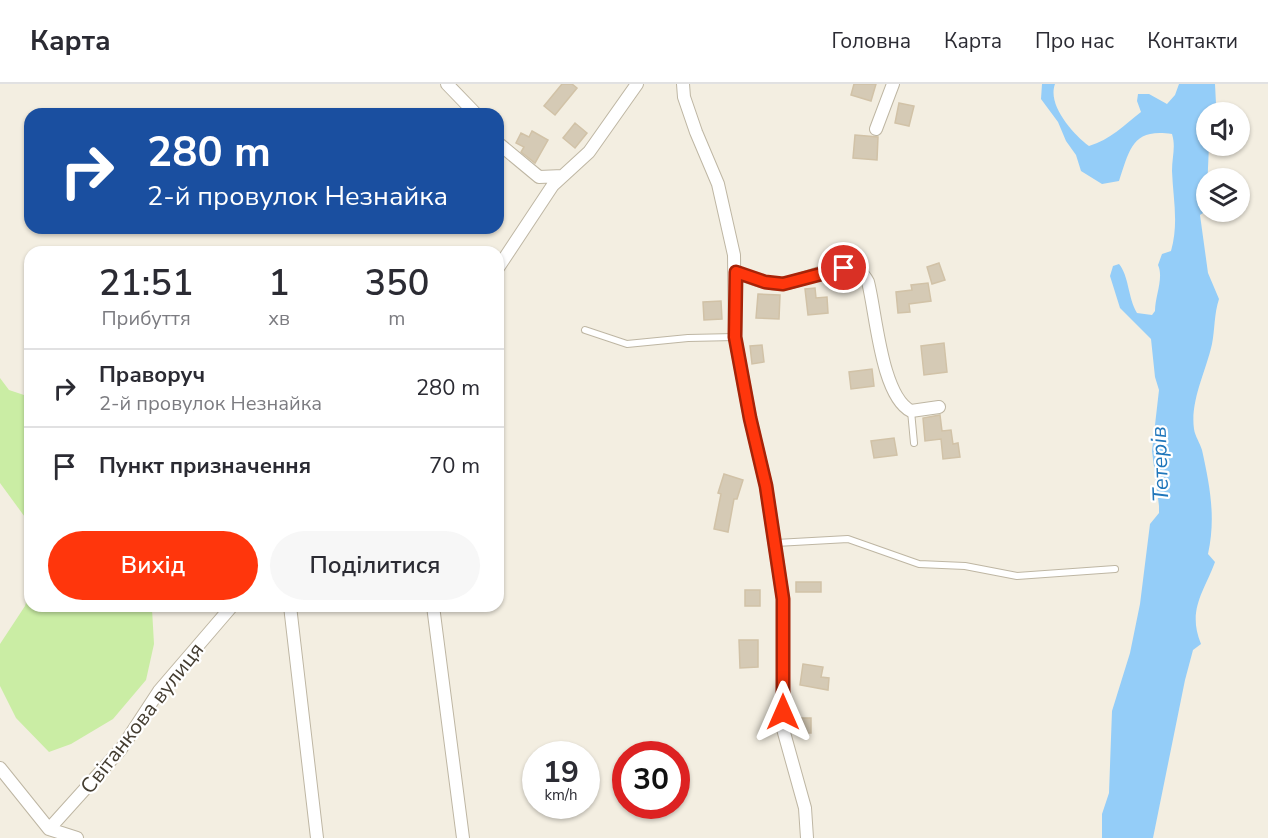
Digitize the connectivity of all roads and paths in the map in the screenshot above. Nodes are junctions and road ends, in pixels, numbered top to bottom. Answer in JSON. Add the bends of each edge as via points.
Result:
{"nodes":[{"id":1,"x":447,"y":84,"type":"edge"},
{"id":2,"x":637,"y":84,"type":"edge"},
{"id":3,"x":683,"y":84,"type":"edge"},
{"id":4,"x":893,"y":84,"type":"edge"},
{"id":5,"x":471,"y":108,"type":"edge"},
{"id":6,"x":876,"y":129,"type":"dead end"},
{"id":7,"x":504,"y":148,"type":"edge"},
{"id":8,"x":563,"y":176,"type":"junction"},
{"id":9,"x":504,"y":259,"type":"edge"},
{"id":10,"x":736,"y":272,"type":"junction"},
{"id":11,"x":585,"y":330,"type":"dead end"},
{"id":12,"x":735,"y":337,"type":"junction"},
{"id":13,"x":939,"y":407,"type":"dead end"},
{"id":14,"x":910,"y":411,"type":"junction"},
{"id":15,"x":914,"y":443,"type":"dead end"},
{"id":16,"x":776,"y":543,"type":"junction"},
{"id":17,"x":1115,"y":568,"type":"dead end"},
{"id":18,"x":227,"y":612,"type":"edge"},
{"id":19,"x":291,"y":612,"type":"edge"},
{"id":20,"x":434,"y":612,"type":"edge"},
{"id":21,"x":0,"y":768,"type":"edge"},
{"id":22,"x":50,"y":833,"type":"edge"},
{"id":23,"x":77,"y":838,"type":"edge"},
{"id":24,"x":317,"y":838,"type":"edge"},
{"id":25,"x":464,"y":838,"type":"edge"},
{"id":26,"x":807,"y":838,"type":"edge"}],
"edges":[{"from":1,"to":5,"type":"street"},
{"from":2,"to":8,"type":"street","via":[[589,152]]},
{"from":3,"to":10,"type":"street","via":[[684,97],[725,208]]},
{"from":4,"to":6,"type":"street"},
{"from":7,"to":8,"type":"street","via":[[539,177]]},
{"from":8,"to":9,"type":"street"},
{"from":10,"to":12,"type":"street"},
{"from":10,"to":14,"type":"street","via":[[783,284],[836,268],[862,273],[895,394]]},
{"from":11,"to":12,"type":"lane","via":[[627,344]]},
{"from":12,"to":16,"type":"street"},
{"from":13,"to":14,"type":"street"},
{"from":14,"to":15,"type":"lane"},
{"from":16,"to":17,"type":"lane","via":[[848,539],[919,564],[965,566],[1017,576]]},
{"from":16,"to":26,"type":"street","via":[[783,599],[783,729],[805,808]]},
{"from":18,"to":22,"type":"street","name":"Світанкова вулиця","via":[[159,691],[121,749]]},
{"from":19,"to":24,"type":"street"},
{"from":20,"to":25,"type":"street"},
{"from":21,"to":22,"type":"street"},
{"from":22,"to":23,"type":"street"}]}
